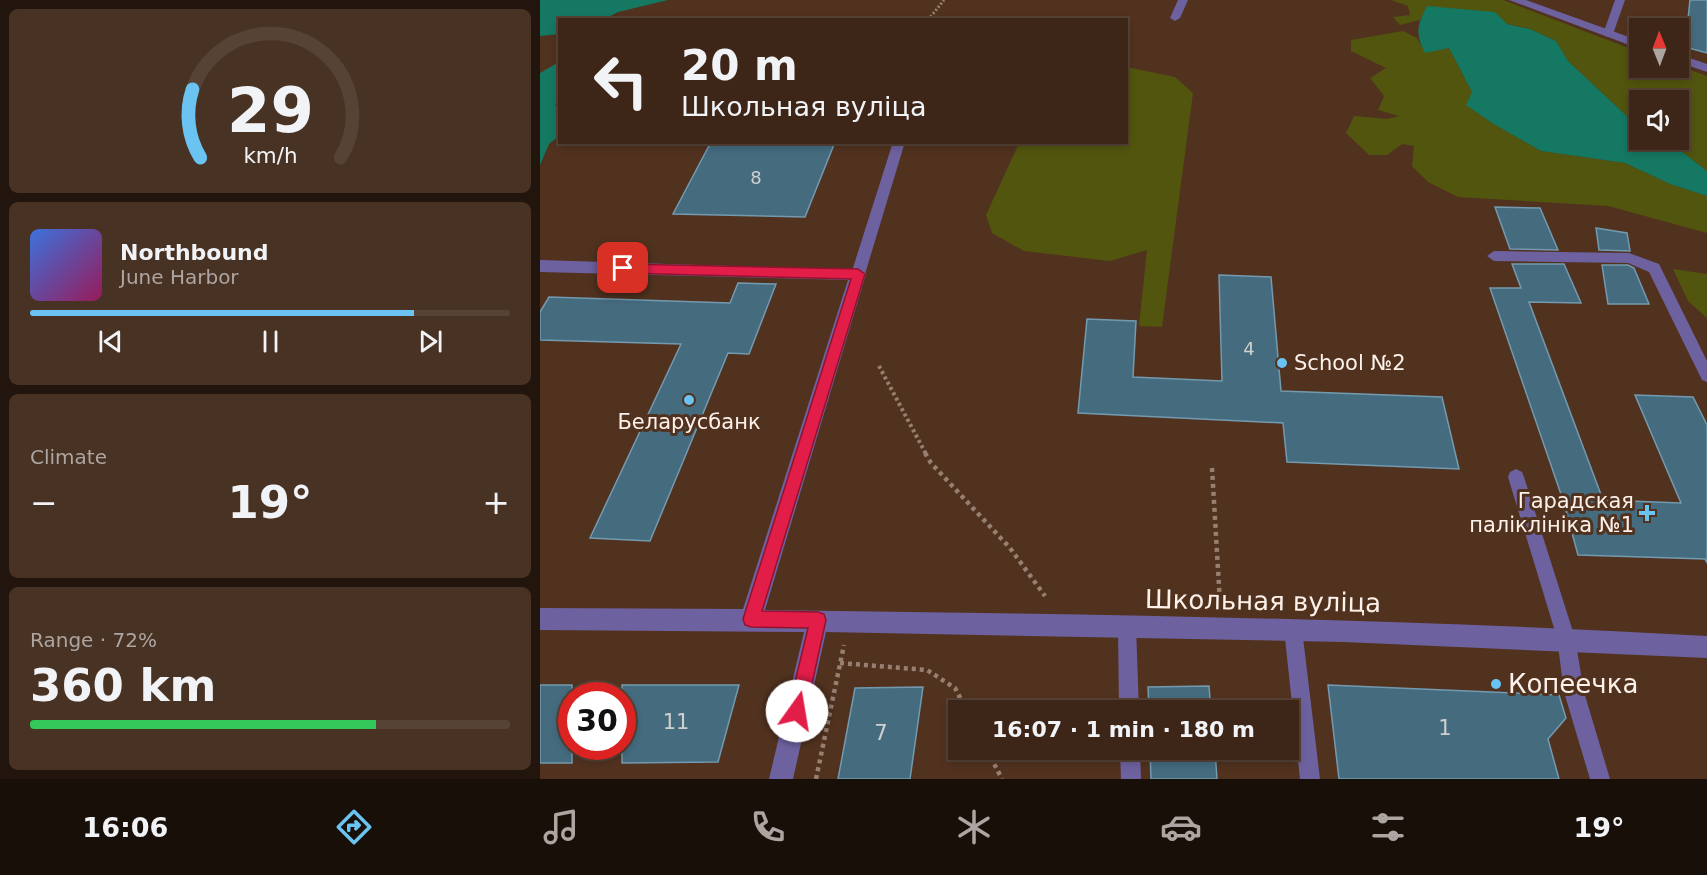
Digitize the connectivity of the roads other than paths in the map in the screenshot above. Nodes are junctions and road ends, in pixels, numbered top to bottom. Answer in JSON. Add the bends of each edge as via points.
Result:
{"nodes":[{"id":1,"x":1183,"y":0,"type":"edge"},
{"id":2,"x":1515,"y":0,"type":"edge"},
{"id":3,"x":1620,"y":0,"type":"edge"},
{"id":4,"x":1175,"y":18,"type":"dead end"},
{"id":5,"x":1608,"y":34,"type":"junction"},
{"id":6,"x":1629,"y":41,"type":"edge"},
{"id":7,"x":1689,"y":62,"type":"edge"},
{"id":8,"x":1707,"y":68,"type":"edge"},
{"id":9,"x":898,"y":144,"type":"edge"},
{"id":10,"x":1494,"y":256,"type":"dead end"},
{"id":11,"x":540,"y":266,"type":"edge"},
{"id":12,"x":858,"y":274,"type":"junction"},
{"id":13,"x":1692,"y":341,"type":"junction"},
{"id":14,"x":1707,"y":345,"type":"edge"},
{"id":15,"x":1707,"y":376,"type":"edge"},
{"id":16,"x":1516,"y":477,"type":"dead end"},
{"id":17,"x":540,"y":619,"type":"edge"},
{"id":18,"x":751,"y":619,"type":"junction"},
{"id":19,"x":818,"y":620,"type":"junction"},
{"id":20,"x":1127,"y":627,"type":"junction"},
{"id":21,"x":1293,"y":629,"type":"junction"},
{"id":22,"x":1566,"y":638,"type":"junction"},
{"id":23,"x":1707,"y":647,"type":"edge"},
{"id":24,"x":1129,"y":700,"type":"edge"},
{"id":25,"x":1130,"y":760,"type":"edge"},
{"id":26,"x":781,"y":779,"type":"edge"},
{"id":27,"x":1131,"y":779,"type":"edge"},
{"id":28,"x":1310,"y":779,"type":"edge"},
{"id":29,"x":1599,"y":779,"type":"edge"}],
"edges":[{"from":1,"to":4,"type":"lane"},
{"from":2,"to":5,"type":"street"},
{"from":3,"to":5,"type":"lane"},
{"from":5,"to":6,"type":"street"},
{"from":7,"to":8,"type":"street"},
{"from":9,"to":12,"type":"lane"},
{"from":10,"to":13,"type":"lane","via":[[1629,258],[1654,268]]},
{"from":11,"to":12,"type":"street"},
{"from":12,"to":18,"type":"street"},
{"from":13,"to":14,"type":"lane"},
{"from":13,"to":15,"type":"lane"},
{"from":16,"to":22,"type":"lane"},
{"from":17,"to":18,"type":"street","name":"Школьная вуліца"},
{"from":18,"to":19,"type":"street","name":"Школьная вуліца"},
{"from":19,"to":20,"type":"street","name":"Школьная вуліца"},
{"from":19,"to":26,"type":"street"},
{"from":20,"to":21,"type":"street","name":"Школьная вуліца"},
{"from":20,"to":24,"type":"lane"},
{"from":21,"to":22,"type":"street","name":"Школьная вуліца"},
{"from":21,"to":28,"type":"lane"},
{"from":22,"to":23,"type":"street","name":"Школьная вуліца"},
{"from":22,"to":29,"type":"lane","via":[[1574,692]]},
{"from":25,"to":27,"type":"lane"}]}
